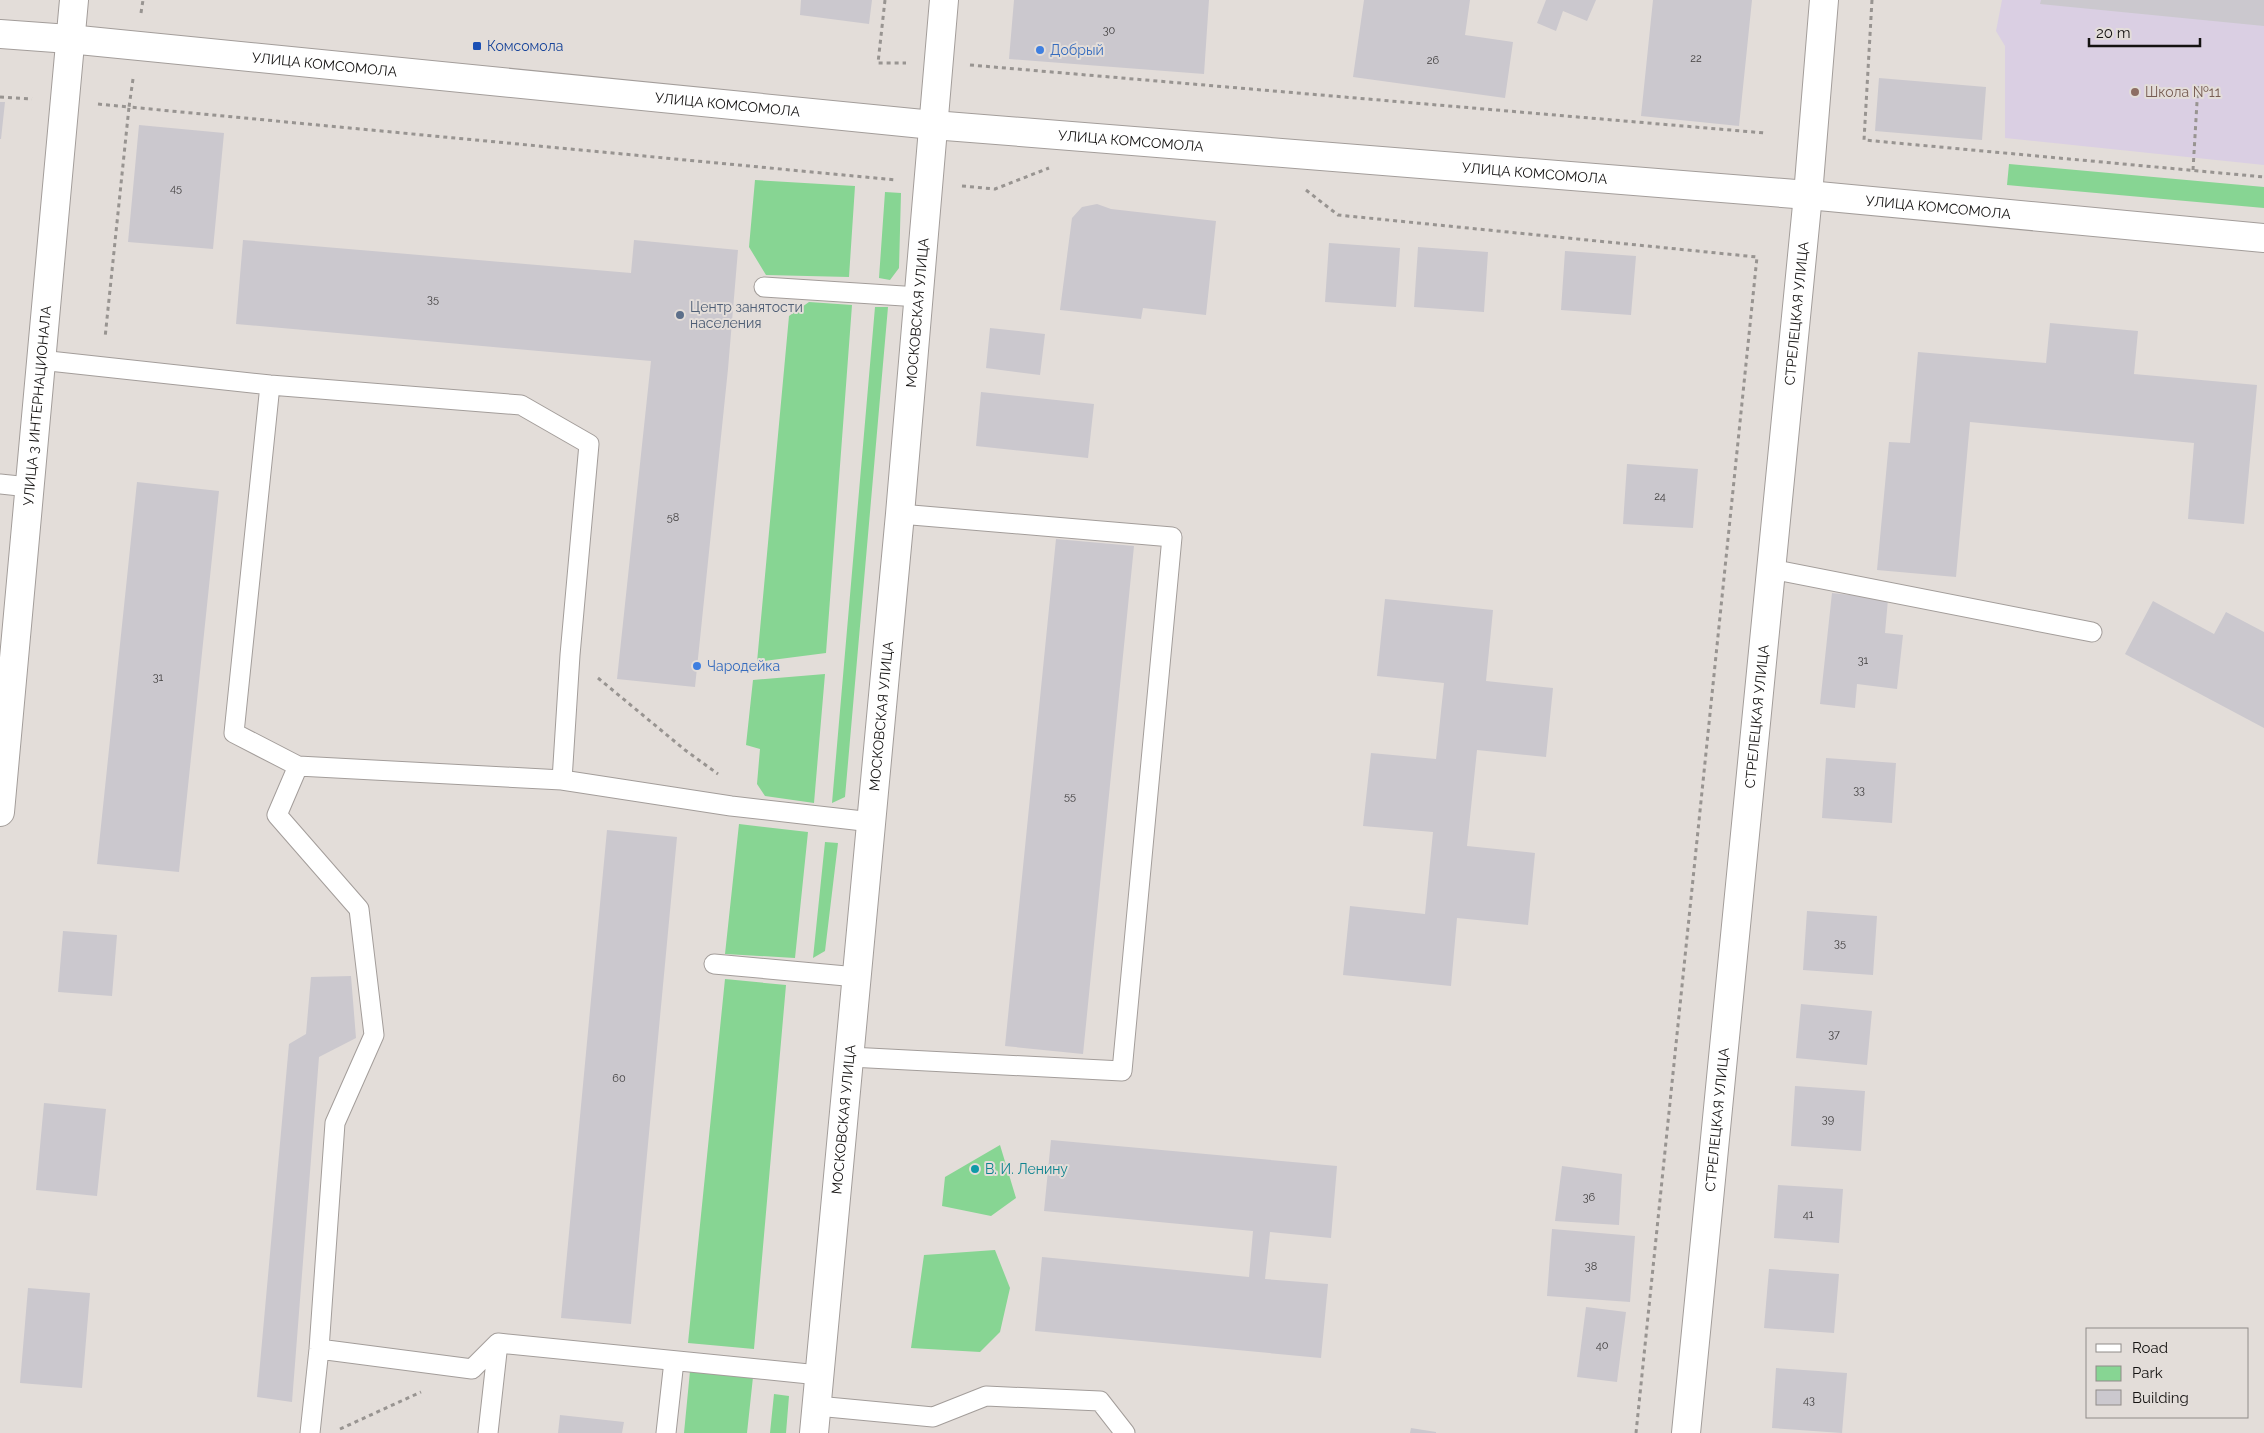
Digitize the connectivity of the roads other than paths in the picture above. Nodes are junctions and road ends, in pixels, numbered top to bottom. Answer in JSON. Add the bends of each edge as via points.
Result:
{"nodes":[{"id":1,"x":74,"y":0,"type":"edge"},
{"id":2,"x":944,"y":0,"type":"edge"},
{"id":3,"x":1824,"y":0,"type":"edge"},
{"id":4,"x":0,"y":34,"type":"edge"},
{"id":5,"x":70,"y":39,"type":"junction"},
{"id":6,"x":933,"y":125,"type":"junction"},
{"id":7,"x":1808,"y":195,"type":"junction"},
{"id":8,"x":2264,"y":238,"type":"edge"},
{"id":9,"x":764,"y":287,"type":"dead end"},
{"id":10,"x":919,"y":297,"type":"junction"},
{"id":11,"x":40,"y":360,"type":"junction"},
{"id":12,"x":270,"y":385,"type":"junction"},
{"id":13,"x":0,"y":484,"type":"edge"},
{"id":14,"x":29,"y":487,"type":"junction"},
{"id":15,"x":900,"y":514,"type":"junction"},
{"id":16,"x":1772,"y":568,"type":"junction"},
{"id":17,"x":2092,"y":632,"type":"dead end"},
{"id":18,"x":298,"y":766,"type":"junction"},
{"id":19,"x":562,"y":780,"type":"junction"},
{"id":20,"x":0,"y":812,"type":"edge"},
{"id":21,"x":872,"y":822,"type":"junction"},
{"id":22,"x":714,"y":964,"type":"dead end"},
{"id":23,"x":857,"y":977,"type":"junction"},
{"id":24,"x":850,"y":1057,"type":"junction"},
{"id":25,"x":498,"y":1343,"type":"junction"},
{"id":26,"x":320,"y":1349,"type":"junction"},
{"id":27,"x":674,"y":1360,"type":"junction"},
{"id":28,"x":819,"y":1375,"type":"junction"},
{"id":29,"x":817,"y":1406,"type":"junction"},
{"id":30,"x":1682,"y":1430,"type":"edge"},
{"id":31,"x":310,"y":1433,"type":"edge"},
{"id":32,"x":488,"y":1433,"type":"edge"},
{"id":33,"x":666,"y":1433,"type":"edge"},
{"id":34,"x":814,"y":1433,"type":"edge"},
{"id":35,"x":1125,"y":1433,"type":"edge"}],
"edges":[{"from":1,"to":5,"type":"street","name":"УЛИЦА 3 ИНТЕРНАЦИОНАЛА"},
{"from":2,"to":6,"type":"street","name":"МОСКОВСКАЯ УЛИЦА"},
{"from":3,"to":7,"type":"street","name":"СТРЕЛЕЦКАЯ УЛИЦА"},
{"from":4,"to":5,"type":"street","name":"УЛИЦА КОМСОМОЛА"},
{"from":5,"to":6,"type":"street","name":"УЛИЦА КОМСОМОЛА"},
{"from":5,"to":11,"type":"street","name":"УЛИЦА 3 ИНТЕРНАЦИОНАЛА"},
{"from":6,"to":7,"type":"street","name":"УЛИЦА КОМСОМОЛА"},
{"from":6,"to":10,"type":"street","name":"МОСКОВСКАЯ УЛИЦА"},
{"from":7,"to":8,"type":"street","name":"УЛИЦА КОМСОМОЛА"},
{"from":7,"to":16,"type":"street","name":"СТРЕЛЕЦКАЯ УЛИЦА"},
{"from":9,"to":10,"type":"lane"},
{"from":10,"to":15,"type":"street","name":"МОСКОВСКАЯ УЛИЦА"},
{"from":11,"to":12,"type":"lane"},
{"from":11,"to":14,"type":"street","name":"УЛИЦА 3 ИНТЕРНАЦИОНАЛА"},
{"from":12,"to":18,"type":"lane","via":[[234,733]]},
{"from":12,"to":19,"type":"lane","via":[[521,405],[589,444]]},
{"from":13,"to":14,"type":"lane"},
{"from":14,"to":20,"type":"street","name":"УЛИЦА 3 ИНТЕРНАЦИОНАЛА"},
{"from":15,"to":21,"type":"street","name":"МОСКОВСКАЯ УЛИЦА"},
{"from":15,"to":24,"type":"lane","via":[[1172,537],[1122,1072]]},
{"from":16,"to":17,"type":"lane"},
{"from":16,"to":30,"type":"street","name":"СТРЕЛЕЦКАЯ УЛИЦА"},
{"from":18,"to":19,"type":"lane"},
{"from":18,"to":26,"type":"lane","via":[[277,815],[359,909],[374,1035],[336,1123]]},
{"from":19,"to":21,"type":"lane","via":[[731,806]]},
{"from":21,"to":23,"type":"street","name":"МОСКОВСКАЯ УЛИЦА"},
{"from":22,"to":23,"type":"lane"},
{"from":23,"to":24,"type":"street","name":"МОСКОВСКАЯ УЛИЦА"},
{"from":24,"to":28,"type":"street","name":"МОСКОВСКАЯ УЛИЦА"},
{"from":25,"to":26,"type":"lane","via":[[472,1368]]},
{"from":25,"to":27,"type":"lane"},
{"from":25,"to":32,"type":"lane"},
{"from":26,"to":31,"type":"lane"},
{"from":27,"to":28,"type":"lane"},
{"from":27,"to":33,"type":"lane"},
{"from":28,"to":29,"type":"street","name":"МОСКОВСКАЯ УЛИЦА"},
{"from":29,"to":34,"type":"street","name":"МОСКОВСКАЯ УЛИЦА"},
{"from":29,"to":35,"type":"lane","via":[[933,1417],[986,1396],[1100,1401]]}]}
